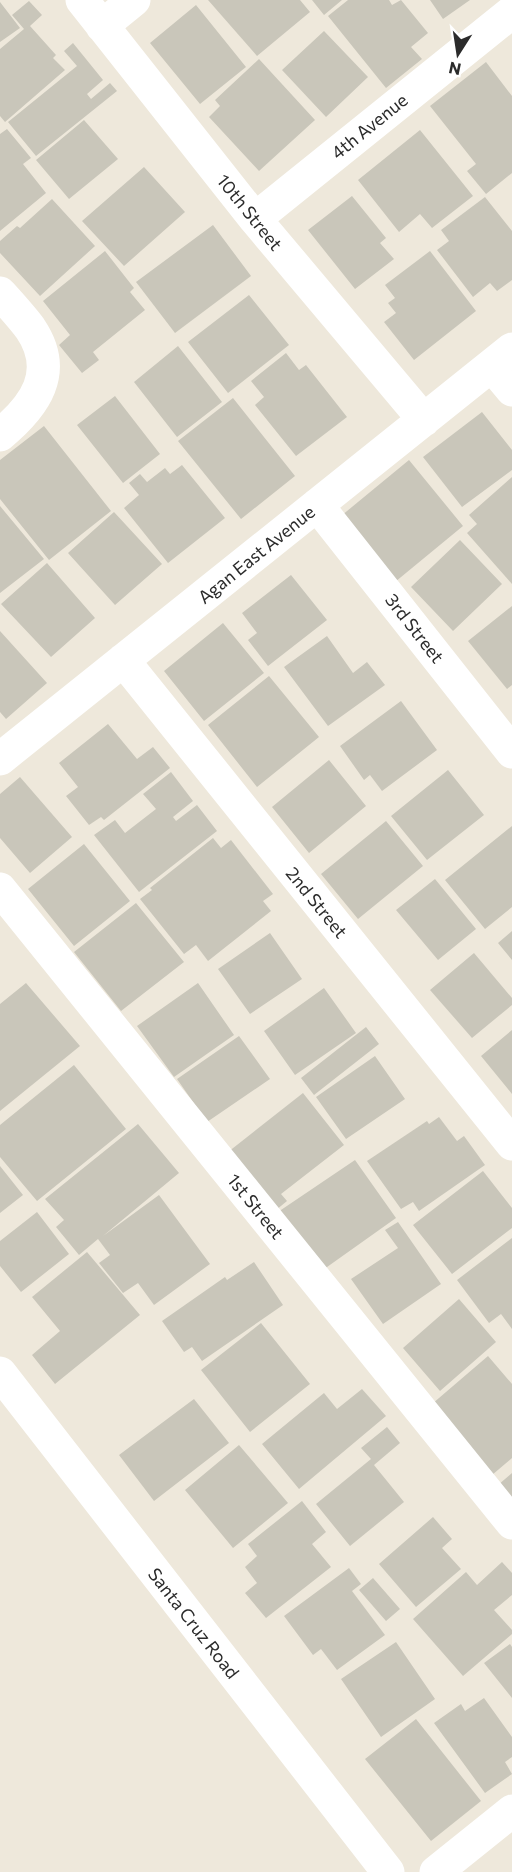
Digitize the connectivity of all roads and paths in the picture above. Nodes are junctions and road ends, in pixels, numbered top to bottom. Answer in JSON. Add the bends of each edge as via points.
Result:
{"nodes":[{"id":1,"x":82,"y":0,"type":"edge"},
{"id":2,"x":134,"y":0,"type":"edge"},
{"id":3,"x":512,"y":12,"type":"edge"},
{"id":4,"x":102,"y":26,"type":"junction"},
{"id":5,"x":255,"y":219,"type":"junction"},
{"id":6,"x":0,"y":293,"type":"edge"},
{"id":7,"x":505,"y":368,"type":"edge"},
{"id":8,"x":424,"y":420,"type":"junction"},
{"id":9,"x":4,"y":432,"type":"edge"},
{"id":10,"x":317,"y":505,"type":"junction"},
{"id":11,"x":123,"y":660,"type":"junction"},
{"id":12,"x":512,"y":752,"type":"edge"},
{"id":13,"x":0,"y":759,"type":"edge"},
{"id":14,"x":0,"y":889,"type":"edge"},
{"id":15,"x":512,"y":1144,"type":"edge"},
{"id":16,"x":0,"y":1373,"type":"edge"},
{"id":17,"x":512,"y":1523,"type":"edge"},
{"id":18,"x":512,"y":1811,"type":"edge"},
{"id":19,"x":388,"y":1872,"type":"edge"},
{"id":20,"x":436,"y":1872,"type":"edge"}],
"edges":[{"from":1,"to":4,"type":"street","name":"10th Street"},
{"from":2,"to":4,"type":"street"},
{"from":3,"to":5,"type":"street","name":"4th Avenue"},
{"from":4,"to":5,"type":"street","name":"10th Street"},
{"from":5,"to":8,"type":"street","name":"10th Street"},
{"from":6,"to":9,"type":"street","via":[[31,329],[43,356],[45,372],[35,399]]},
{"from":7,"to":8,"type":"street","name":"Agan East Avenue"},
{"from":8,"to":10,"type":"street","name":"Agan East Avenue"},
{"from":10,"to":11,"type":"street","name":"Agan East Avenue"},
{"from":10,"to":12,"type":"street","name":"3rd Street"},
{"from":11,"to":13,"type":"street","name":"Agan East Avenue"},
{"from":11,"to":15,"type":"street","name":"2nd Street"},
{"from":14,"to":17,"type":"street","name":"1st Street"},
{"from":16,"to":19,"type":"street","name":"Santa Cruz Road"},
{"from":18,"to":20,"type":"street"}]}
